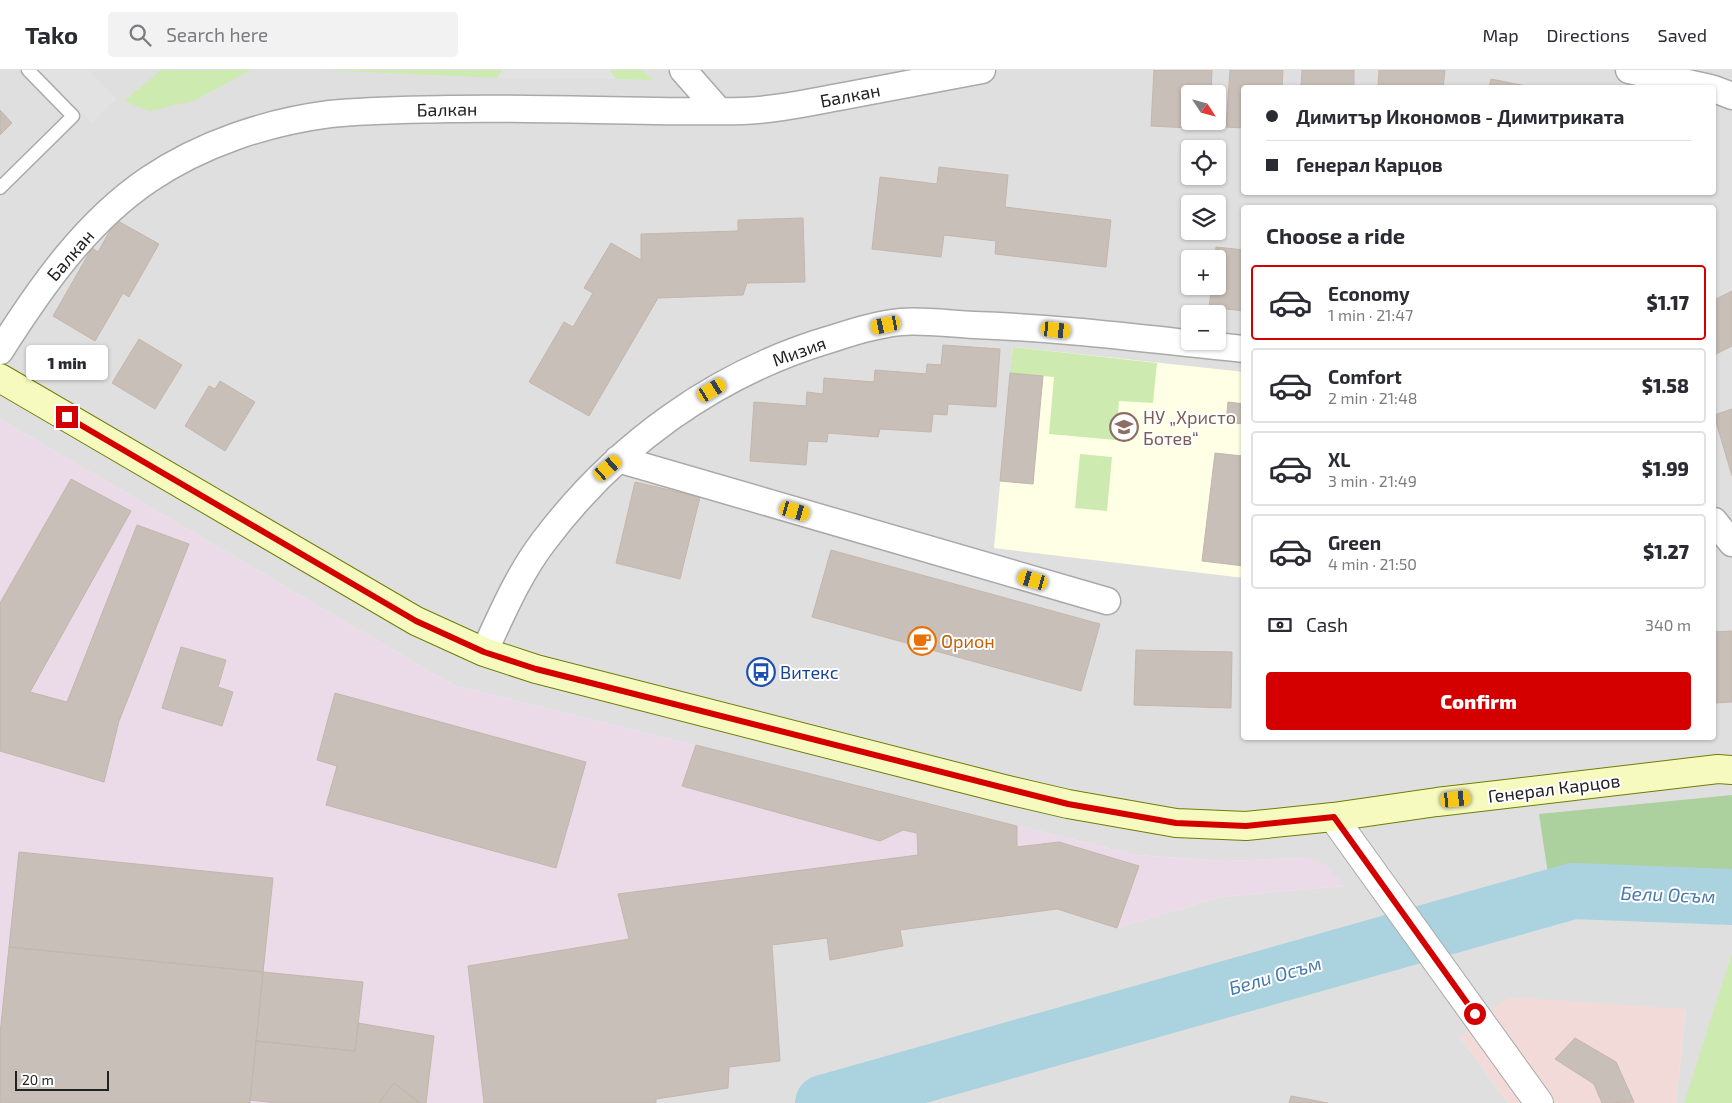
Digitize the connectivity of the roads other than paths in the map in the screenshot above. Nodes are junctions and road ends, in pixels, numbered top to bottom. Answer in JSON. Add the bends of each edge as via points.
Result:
{"nodes":[{"id":1,"x":28,"y":70,"type":"edge"},
{"id":2,"x":683,"y":70,"type":"edge"},
{"id":3,"x":982,"y":70,"type":"edge"},
{"id":4,"x":1629,"y":70,"type":"edge"},
{"id":5,"x":1696,"y":85,"type":"edge"},
{"id":6,"x":1716,"y":90,"type":"edge"},
{"id":7,"x":1732,"y":96,"type":"edge"},
{"id":8,"x":719,"y":111,"type":"junction"},
{"id":9,"x":0,"y":188,"type":"edge"},
{"id":10,"x":1241,"y":350,"type":"edge"},
{"id":11,"x":0,"y":351,"type":"edge"},
{"id":12,"x":0,"y":378,"type":"edge"},
{"id":13,"x":618,"y":460,"type":"junction"},
{"id":14,"x":1716,"y":523,"type":"edge"},
{"id":15,"x":1732,"y":543,"type":"edge"},
{"id":16,"x":1107,"y":601,"type":"dead end"},
{"id":17,"x":484,"y":652,"type":"junction"},
{"id":18,"x":1732,"y":770,"type":"edge"},
{"id":19,"x":1334,"y":817,"type":"junction"},
{"id":20,"x":1495,"y":1042,"type":"junction"},
{"id":21,"x":1524,"y":1103,"type":"edge"},
{"id":22,"x":1538,"y":1103,"type":"edge"}],
"edges":[{"from":1,"to":9,"type":"lane","via":[[73,116]]},
{"from":2,"to":8,"type":"street"},
{"from":3,"to":8,"type":"street","name":"Балкан","via":[[798,105]]},
{"from":4,"to":5,"type":"street"},
{"from":6,"to":7,"type":"street"},
{"from":8,"to":11,"type":"street","name":"Балкан","via":[[483,108],[377,111],[329,114],[246,133],[177,162],[114,208],[57,268]]},
{"from":10,"to":13,"type":"street","name":"Мизия","via":[[1022,327],[901,322],[811,345],[743,374],[684,407]]},
{"from":12,"to":17,"type":"main road","name":"Генерал Карцов","via":[[416,621]]},
{"from":13,"to":16,"type":"street"},
{"from":13,"to":17,"type":"street","name":"Мизия","via":[[574,504],[543,542],[516,583]]},
{"from":14,"to":15,"type":"street"},
{"from":17,"to":19,"type":"main road","name":"Генерал Карцов","via":[[546,672],[1068,804],[1176,823],[1246,826]]},
{"from":18,"to":19,"type":"main road","name":"Генерал Карцов","via":[[1466,798]]},
{"from":19,"to":20,"type":"street"},
{"from":20,"to":21,"type":"street"},
{"from":20,"to":22,"type":"street"}]}
